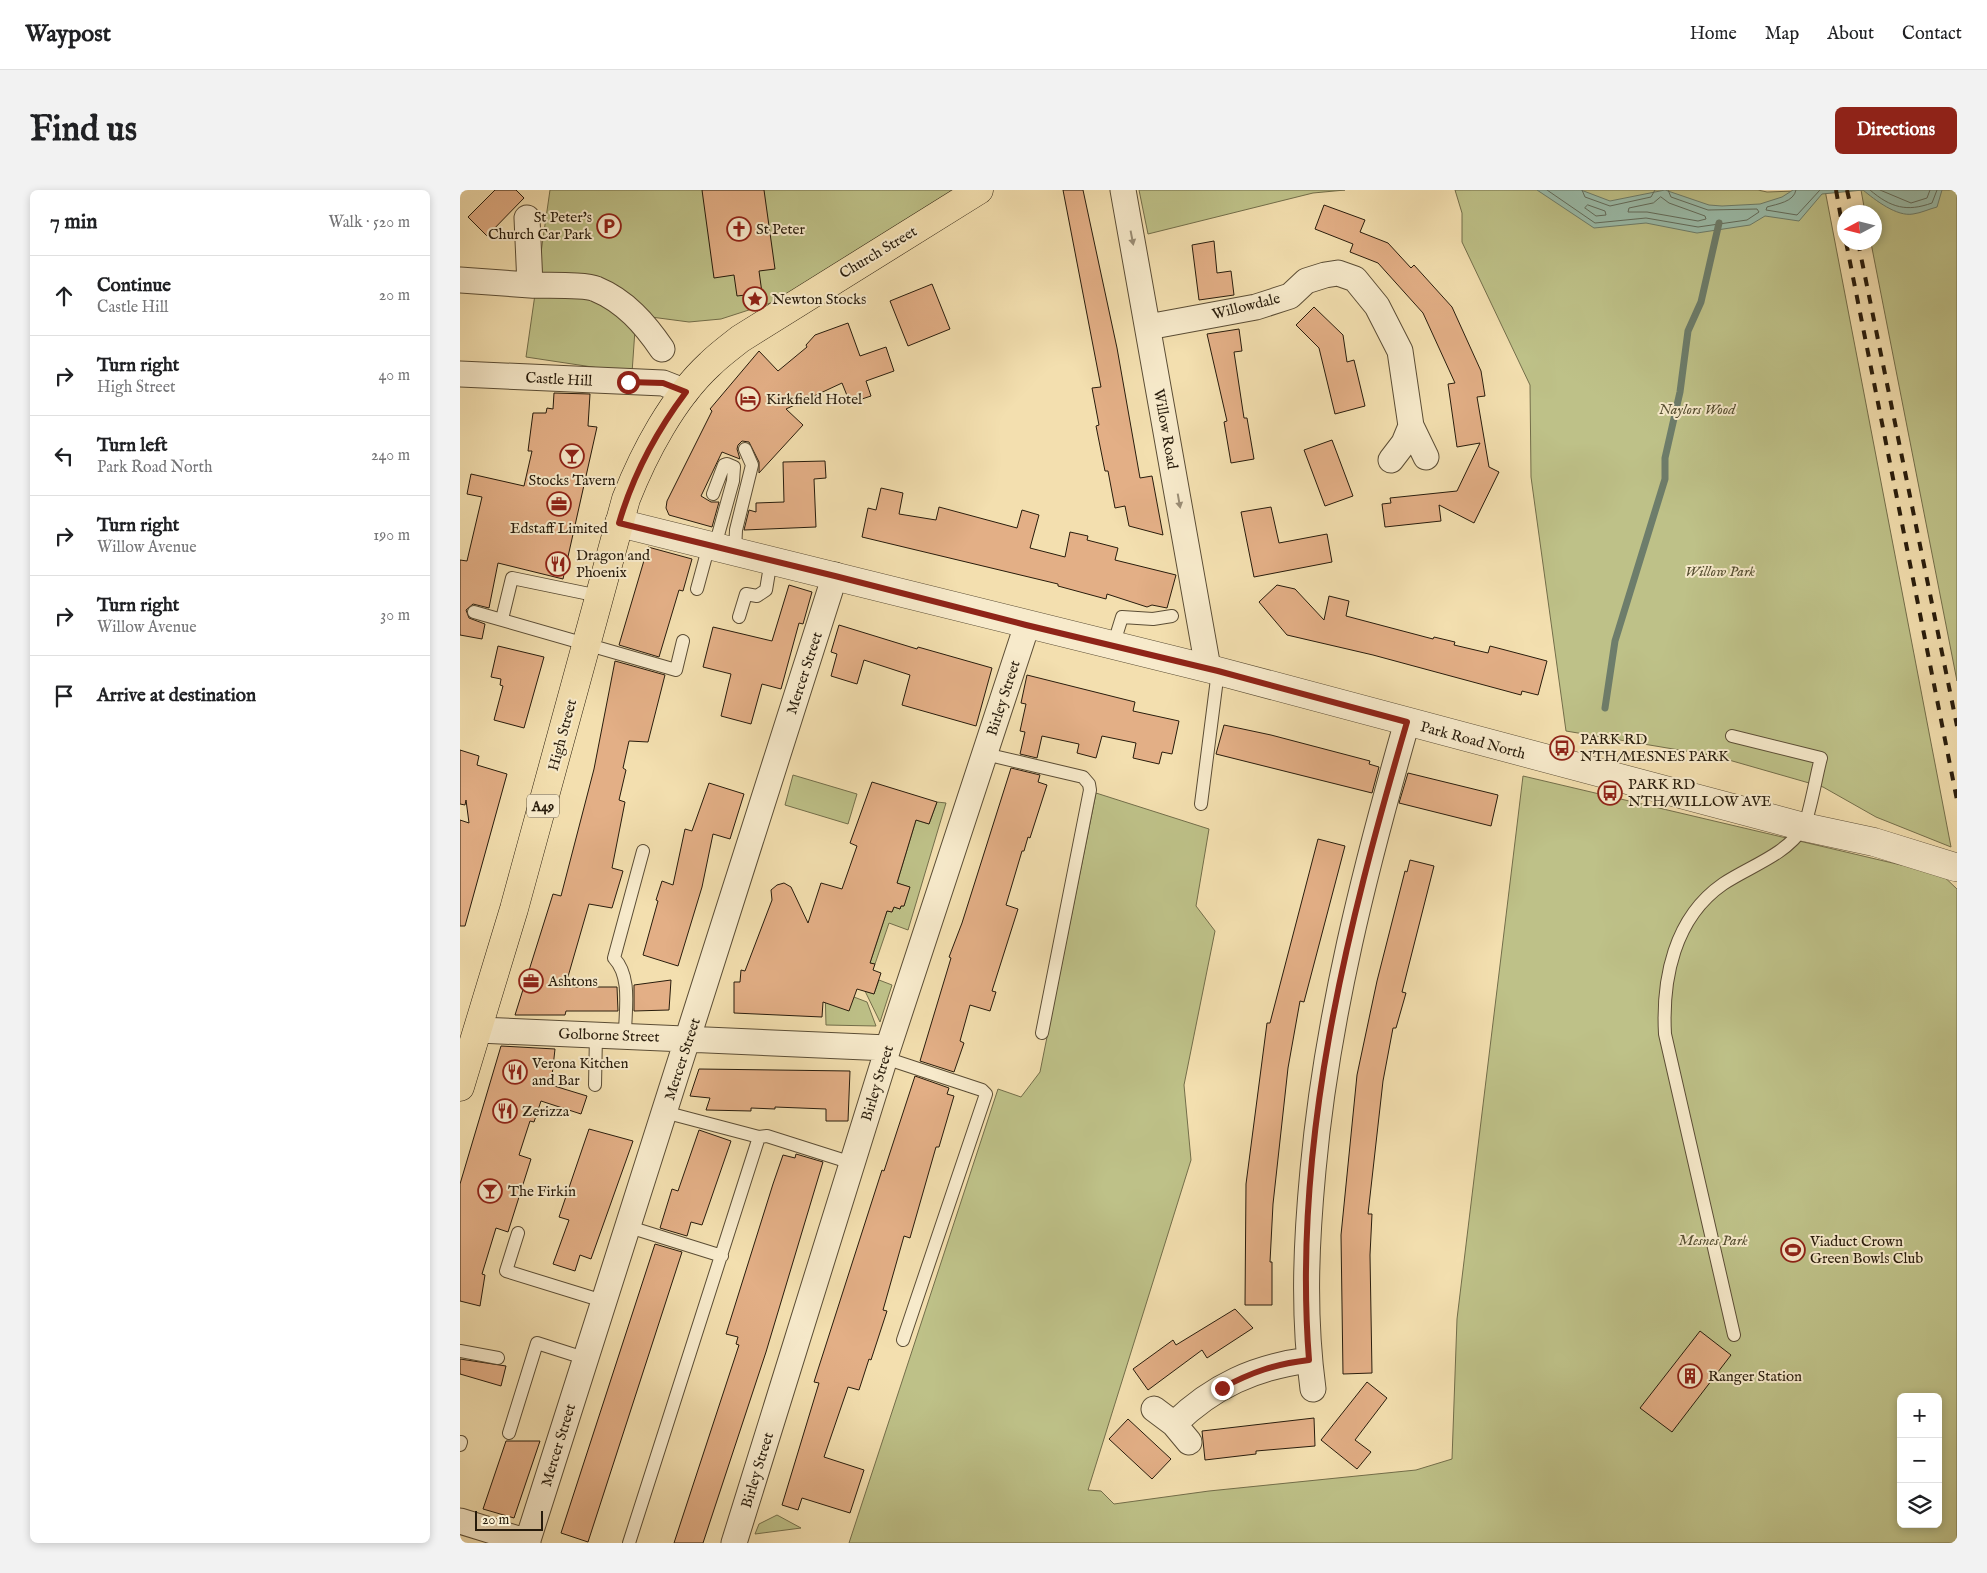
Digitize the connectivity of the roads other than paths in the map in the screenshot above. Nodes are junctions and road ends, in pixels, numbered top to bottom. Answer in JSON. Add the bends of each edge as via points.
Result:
{"nodes":[{"id":1,"x":979,"y":190,"type":"edge"},
{"id":2,"x":1123,"y":190,"type":"edge"},
{"id":3,"x":527,"y":218,"type":"dead end"},
{"id":4,"x":460,"y":280,"type":"edge"},
{"id":5,"x":530,"y":285,"type":"junction"},
{"id":6,"x":660,"y":318,"type":"dead end"},
{"id":7,"x":1148,"y":327,"type":"junction"},
{"id":8,"x":662,"y":349,"type":"junction"},
{"id":9,"x":460,"y":374,"type":"edge"},
{"id":10,"x":674,"y":388,"type":"junction"},
{"id":11,"x":1411,"y":426,"type":"junction"},
{"id":12,"x":745,"y":449,"type":"dead end"},
{"id":13,"x":1426,"y":457,"type":"dead end"},
{"id":14,"x":1391,"y":460,"type":"dead end"},
{"id":15,"x":713,"y":494,"type":"dead end"},
{"id":16,"x":619,"y":523,"type":"junction"},
{"id":17,"x":720,"y":547,"type":"junction"},
{"id":18,"x":771,"y":560,"type":"junction"},
{"id":19,"x":835,"y":576,"type":"junction"},
{"id":20,"x":697,"y":589,"type":"dead end"},
{"id":21,"x":599,"y":596,"type":"junction"},
{"id":22,"x":474,"y":612,"type":"dead end"},
{"id":23,"x":1172,"y":616,"type":"dead end"},
{"id":24,"x":740,"y":617,"type":"dead end"},
{"id":25,"x":502,"y":619,"type":"junction"},
{"id":26,"x":1026,"y":625,"type":"junction"},
{"id":27,"x":682,"y":641,"type":"dead end"},
{"id":28,"x":587,"y":644,"type":"junction"},
{"id":29,"x":1113,"y":646,"type":"junction"},
{"id":30,"x":1213,"y":669,"type":"junction"},
{"id":31,"x":1407,"y":722,"type":"junction"},
{"id":32,"x":1732,"y":736,"type":"dead end"},
{"id":33,"x":985,"y":754,"type":"junction"},
{"id":34,"x":1202,"y":804,"type":"dead end"},
{"id":35,"x":1804,"y":827,"type":"junction"},
{"id":36,"x":643,"y":851,"type":"dead end"},
{"id":37,"x":1955,"y":867,"type":"dead end"},
{"id":38,"x":469,"y":1030,"type":"edge"},
{"id":39,"x":1042,"y":1033,"type":"dead end"},
{"id":40,"x":596,"y":1035,"type":"junction"},
{"id":41,"x":625,"y":1035,"type":"junction"},
{"id":42,"x":689,"y":1039,"type":"junction"},
{"id":43,"x":887,"y":1053,"type":"junction"},
{"id":44,"x":595,"y":1085,"type":"dead end"},
{"id":45,"x":460,"y":1087,"type":"edge"},
{"id":46,"x":664,"y":1112,"type":"junction"},
{"id":47,"x":759,"y":1137,"type":"junction"},
{"id":48,"x":852,"y":1164,"type":"junction"},
{"id":49,"x":626,"y":1226,"type":"junction"},
{"id":50,"x":518,"y":1233,"type":"dead end"},
{"id":51,"x":722,"y":1256,"type":"junction"},
{"id":52,"x":603,"y":1301,"type":"junction"},
{"id":53,"x":1734,"y":1335,"type":"dead end"},
{"id":54,"x":903,"y":1340,"type":"dead end"},
{"id":55,"x":460,"y":1351,"type":"edge"},
{"id":56,"x":498,"y":1358,"type":"dead end"},
{"id":57,"x":584,"y":1358,"type":"junction"},
{"id":58,"x":1309,"y":1360,"type":"junction"},
{"id":59,"x":1313,"y":1389,"type":"dead end"},
{"id":60,"x":1154,"y":1409,"type":"dead end"},
{"id":61,"x":509,"y":1433,"type":"dead end"},
{"id":62,"x":460,"y":1521,"type":"edge"},
{"id":63,"x":528,"y":1543,"type":"edge"},
{"id":64,"x":629,"y":1543,"type":"edge"},
{"id":65,"x":734,"y":1543,"type":"edge"}],
"edges":[{"from":1,"to":10,"type":"main road","name":"Church Street","number":"A49","via":[[740,339]]},
{"from":2,"to":7,"type":"street","name":"Willow Road","one_way":true},
{"from":3,"to":5,"type":"street"},
{"from":4,"to":5,"type":"street"},
{"from":5,"to":8,"type":"street","via":[[595,288],[628,309],[648,328]]},
{"from":6,"to":8,"type":"street"},
{"from":7,"to":11,"type":"street","name":"Willowdale","via":[[1256,307],[1290,296],[1306,281],[1325,275],[1338,273],[1355,279],[1377,306],[1400,351]]},
{"from":7,"to":30,"type":"street","name":"Willow Road","one_way":true},
{"from":8,"to":10,"type":"street"},
{"from":9,"to":10,"type":"street","name":"Castle Hill"},
{"from":10,"to":16,"type":"main road","name":"High Street","number":"A49","via":[[669,415],[636,474]]},
{"from":11,"to":13,"type":"street","name":"Willowdale"},
{"from":11,"to":14,"type":"street","via":[[1404,443]]},
{"from":12,"to":17,"type":"lane","via":[[752,465],[736,530]]},
{"from":15,"to":17,"type":"lane","via":[[724,465],[734,467]]},
{"from":16,"to":17,"type":"street","name":"Park Road North"},
{"from":16,"to":21,"type":"main road","name":"High Street","number":"A49"},
{"from":17,"to":18,"type":"street","name":"Park Road North"},
{"from":17,"to":20,"type":"lane"},
{"from":18,"to":19,"type":"street","name":"Park Road North"},
{"from":18,"to":24,"type":"lane","via":[[766,590],[757,596],[746,594]]},
{"from":19,"to":26,"type":"street","name":"Park Road North"},
{"from":19,"to":42,"type":"street","name":"Mercer Street"},
{"from":21,"to":25,"type":"lane","via":[[512,578]]},
{"from":21,"to":28,"type":"main road","name":"High Street","number":"A49"},
{"from":22,"to":25,"type":"lane"},
{"from":23,"to":29,"type":"lane","via":[[1153,619],[1122,617]]},
{"from":25,"to":28,"type":"lane"},
{"from":26,"to":29,"type":"street","name":"Park Road North"},
{"from":26,"to":33,"type":"street","name":"Birley Street"},
{"from":27,"to":28,"type":"lane","via":[[676,670]]},
{"from":28,"to":38,"type":"main road","name":"High Street","number":"A49"},
{"from":29,"to":30,"type":"street","name":"Park Road North"},
{"from":30,"to":31,"type":"street","name":"Park Road North"},
{"from":30,"to":34,"type":"lane"},
{"from":31,"to":35,"type":"street","name":"Park Road North"},
{"from":31,"to":58,"type":"street","via":[[1341,974],[1318,1110],[1307,1230],[1305,1304]]},
{"from":32,"to":35,"type":"lane","via":[[1820,758]]},
{"from":33,"to":39,"type":"lane","via":[[1083,777],[1089,784]]},
{"from":33,"to":43,"type":"street","name":"Birley Street"},
{"from":35,"to":37,"type":"street","name":"Park Road North"},
{"from":35,"to":53,"type":"lane","via":[[1776,855],[1722,885],[1704,901],[1678,943],[1669,964],[1665,988],[1665,1034]]},
{"from":36,"to":41,"type":"lane","via":[[614,958],[622,966],[626,980]]},
{"from":38,"to":40,"type":"street","name":"Golborne Street"},
{"from":38,"to":45,"type":"main road","name":"High Street","number":"A49"},
{"from":40,"to":41,"type":"street","name":"Golborne Street"},
{"from":40,"to":44,"type":"lane"},
{"from":41,"to":42,"type":"street","name":"Golborne Street"},
{"from":42,"to":43,"type":"street","name":"Golborne Street"},
{"from":42,"to":46,"type":"street","name":"Mercer Street"},
{"from":43,"to":48,"type":"street","name":"Birley Street"},
{"from":43,"to":54,"type":"lane","via":[[986,1094]]},
{"from":46,"to":47,"type":"lane"},
{"from":46,"to":49,"type":"street","name":"Mercer Street"},
{"from":47,"to":48,"type":"lane","via":[[767,1136]]},
{"from":47,"to":51,"type":"lane"},
{"from":48,"to":65,"type":"street","name":"Birley Street"},
{"from":49,"to":51,"type":"lane"},
{"from":49,"to":52,"type":"street","name":"Mercer Street"},
{"from":50,"to":52,"type":"lane","via":[[506,1271]]},
{"from":51,"to":64,"type":"lane"},
{"from":52,"to":57,"type":"street","name":"Mercer Street"},
{"from":55,"to":56,"type":"lane"},
{"from":57,"to":61,"type":"lane","via":[[537,1343]]},
{"from":57,"to":63,"type":"street","name":"Mercer Street"},
{"from":58,"to":59,"type":"street"},
{"from":58,"to":60,"type":"street","via":[[1251,1372],[1192,1407],[1182,1433]]},
{"from":62,"to":63,"type":"street"}]}
